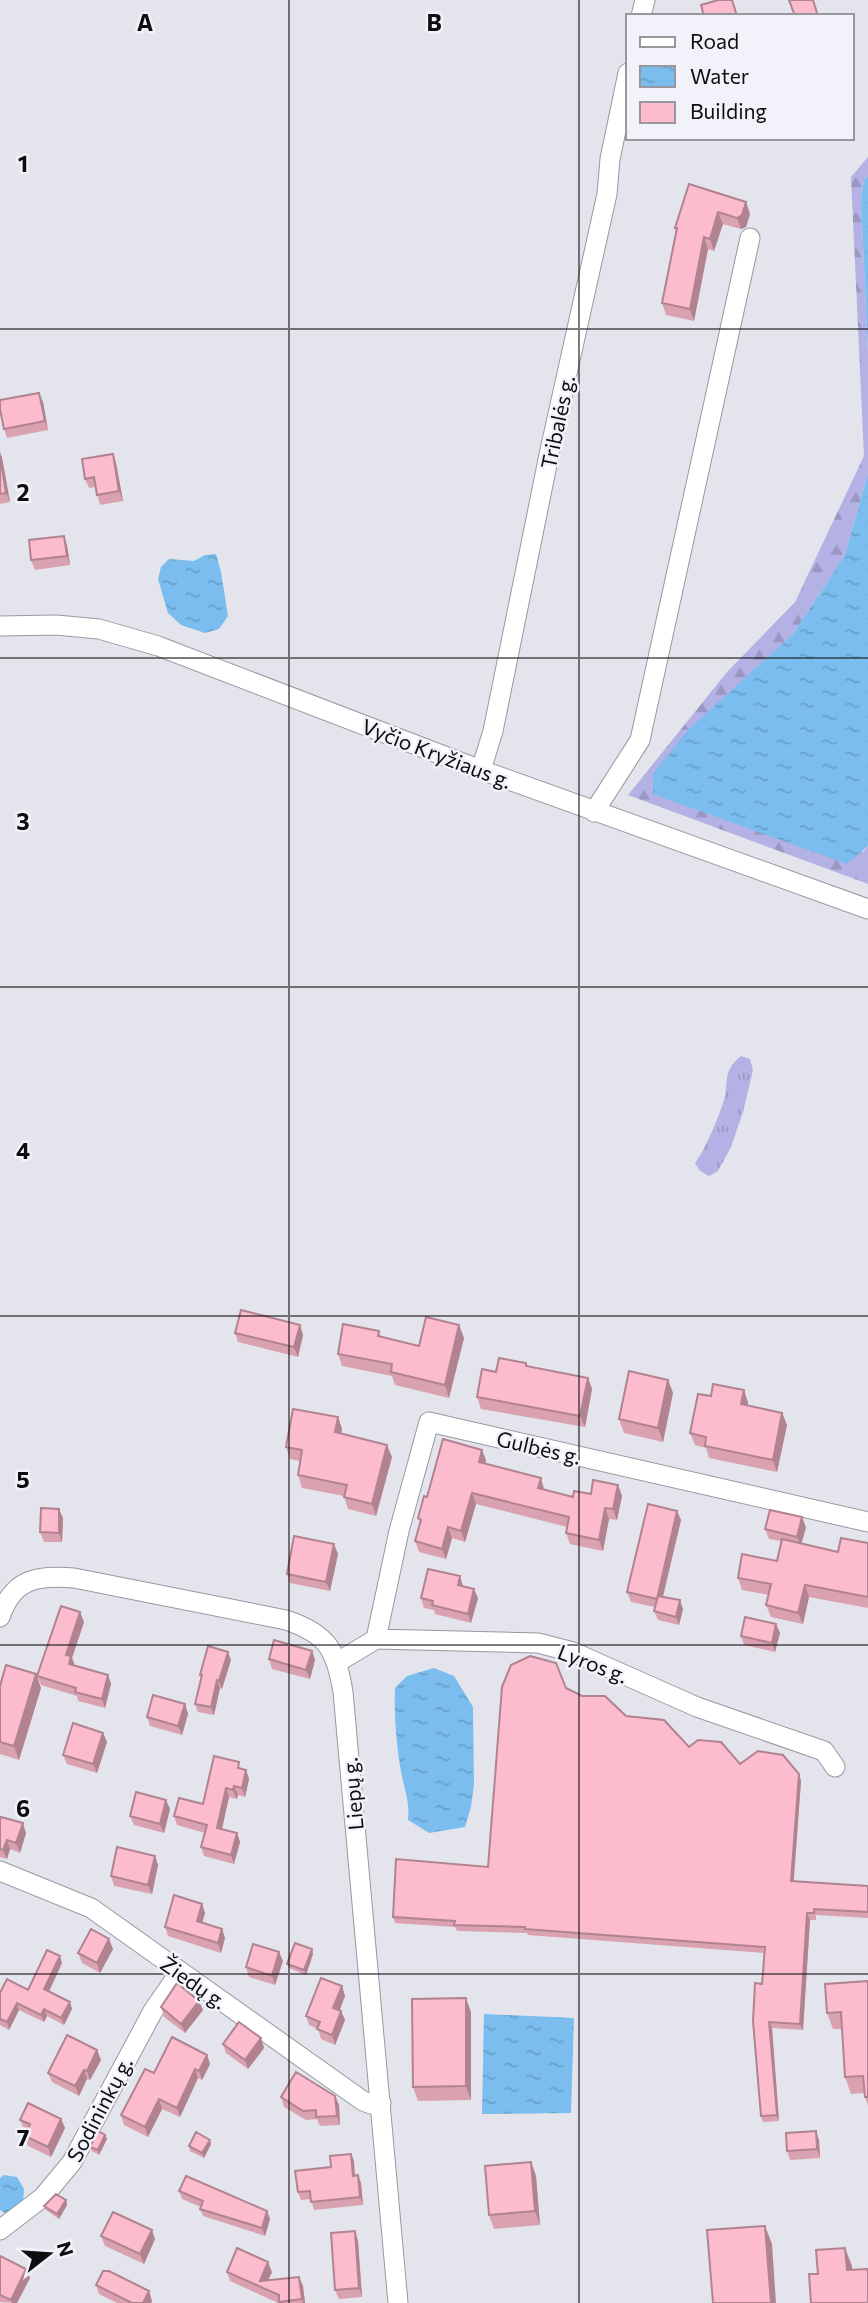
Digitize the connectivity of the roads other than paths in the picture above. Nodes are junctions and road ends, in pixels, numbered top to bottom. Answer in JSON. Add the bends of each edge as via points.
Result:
{"nodes":[{"id":1,"x":626,"y":83,"type":"edge"},
{"id":2,"x":750,"y":238,"type":"dead end"},
{"id":3,"x":0,"y":626,"type":"edge"},
{"id":4,"x":481,"y":770,"type":"junction"},
{"id":5,"x":594,"y":812,"type":"junction"},
{"id":6,"x":868,"y":909,"type":"edge"},
{"id":7,"x":868,"y":1522,"type":"edge"},
{"id":8,"x":0,"y":1617,"type":"edge"},
{"id":9,"x":376,"y":1639,"type":"junction"},
{"id":10,"x":336,"y":1663,"type":"junction"},
{"id":11,"x":835,"y":1767,"type":"dead end"},
{"id":12,"x":0,"y":1871,"type":"edge"},
{"id":13,"x":180,"y":1972,"type":"junction"},
{"id":14,"x":381,"y":2104,"type":"junction"},
{"id":15,"x":0,"y":2230,"type":"edge"},
{"id":16,"x":398,"y":2303,"type":"edge"}],
"edges":[{"from":1,"to":4,"type":"street","name":"Tribalės g.","via":[[607,194]]},
{"from":2,"to":5,"type":"street","via":[[640,740]]},
{"from":3,"to":4,"type":"street","name":"Vyčio Kryžiaus g.","via":[[99,629],[158,646]]},
{"from":4,"to":5,"type":"street","name":"Vyčio Kryžiaus g."},
{"from":5,"to":6,"type":"street","name":"Vyčio Kryžiaus g."},
{"from":7,"to":9,"type":"street","name":"Gulbės g.","via":[[429,1422]]},
{"from":8,"to":10,"type":"street","name":"Liepų g.","via":[[11,1593],[21,1585],[48,1576],[74,1578],[286,1620],[321,1636]]},
{"from":9,"to":10,"type":"street"},
{"from":9,"to":11,"type":"street","name":"Lyros g.","via":[[538,1643],[573,1652],[697,1707],[824,1751]]},
{"from":10,"to":14,"type":"street","name":"Liepų g.","via":[[343,1692]]},
{"from":12,"to":13,"type":"street","name":"Žiedų g.","via":[[92,1908]]},
{"from":13,"to":14,"type":"street","name":"Žiedų g.","via":[[363,2101]]},
{"from":13,"to":15,"type":"street","name":"Sodininkų g.","via":[[153,2011],[72,2162],[43,2197]]},
{"from":14,"to":16,"type":"street","name":"Liepų g."}]}
